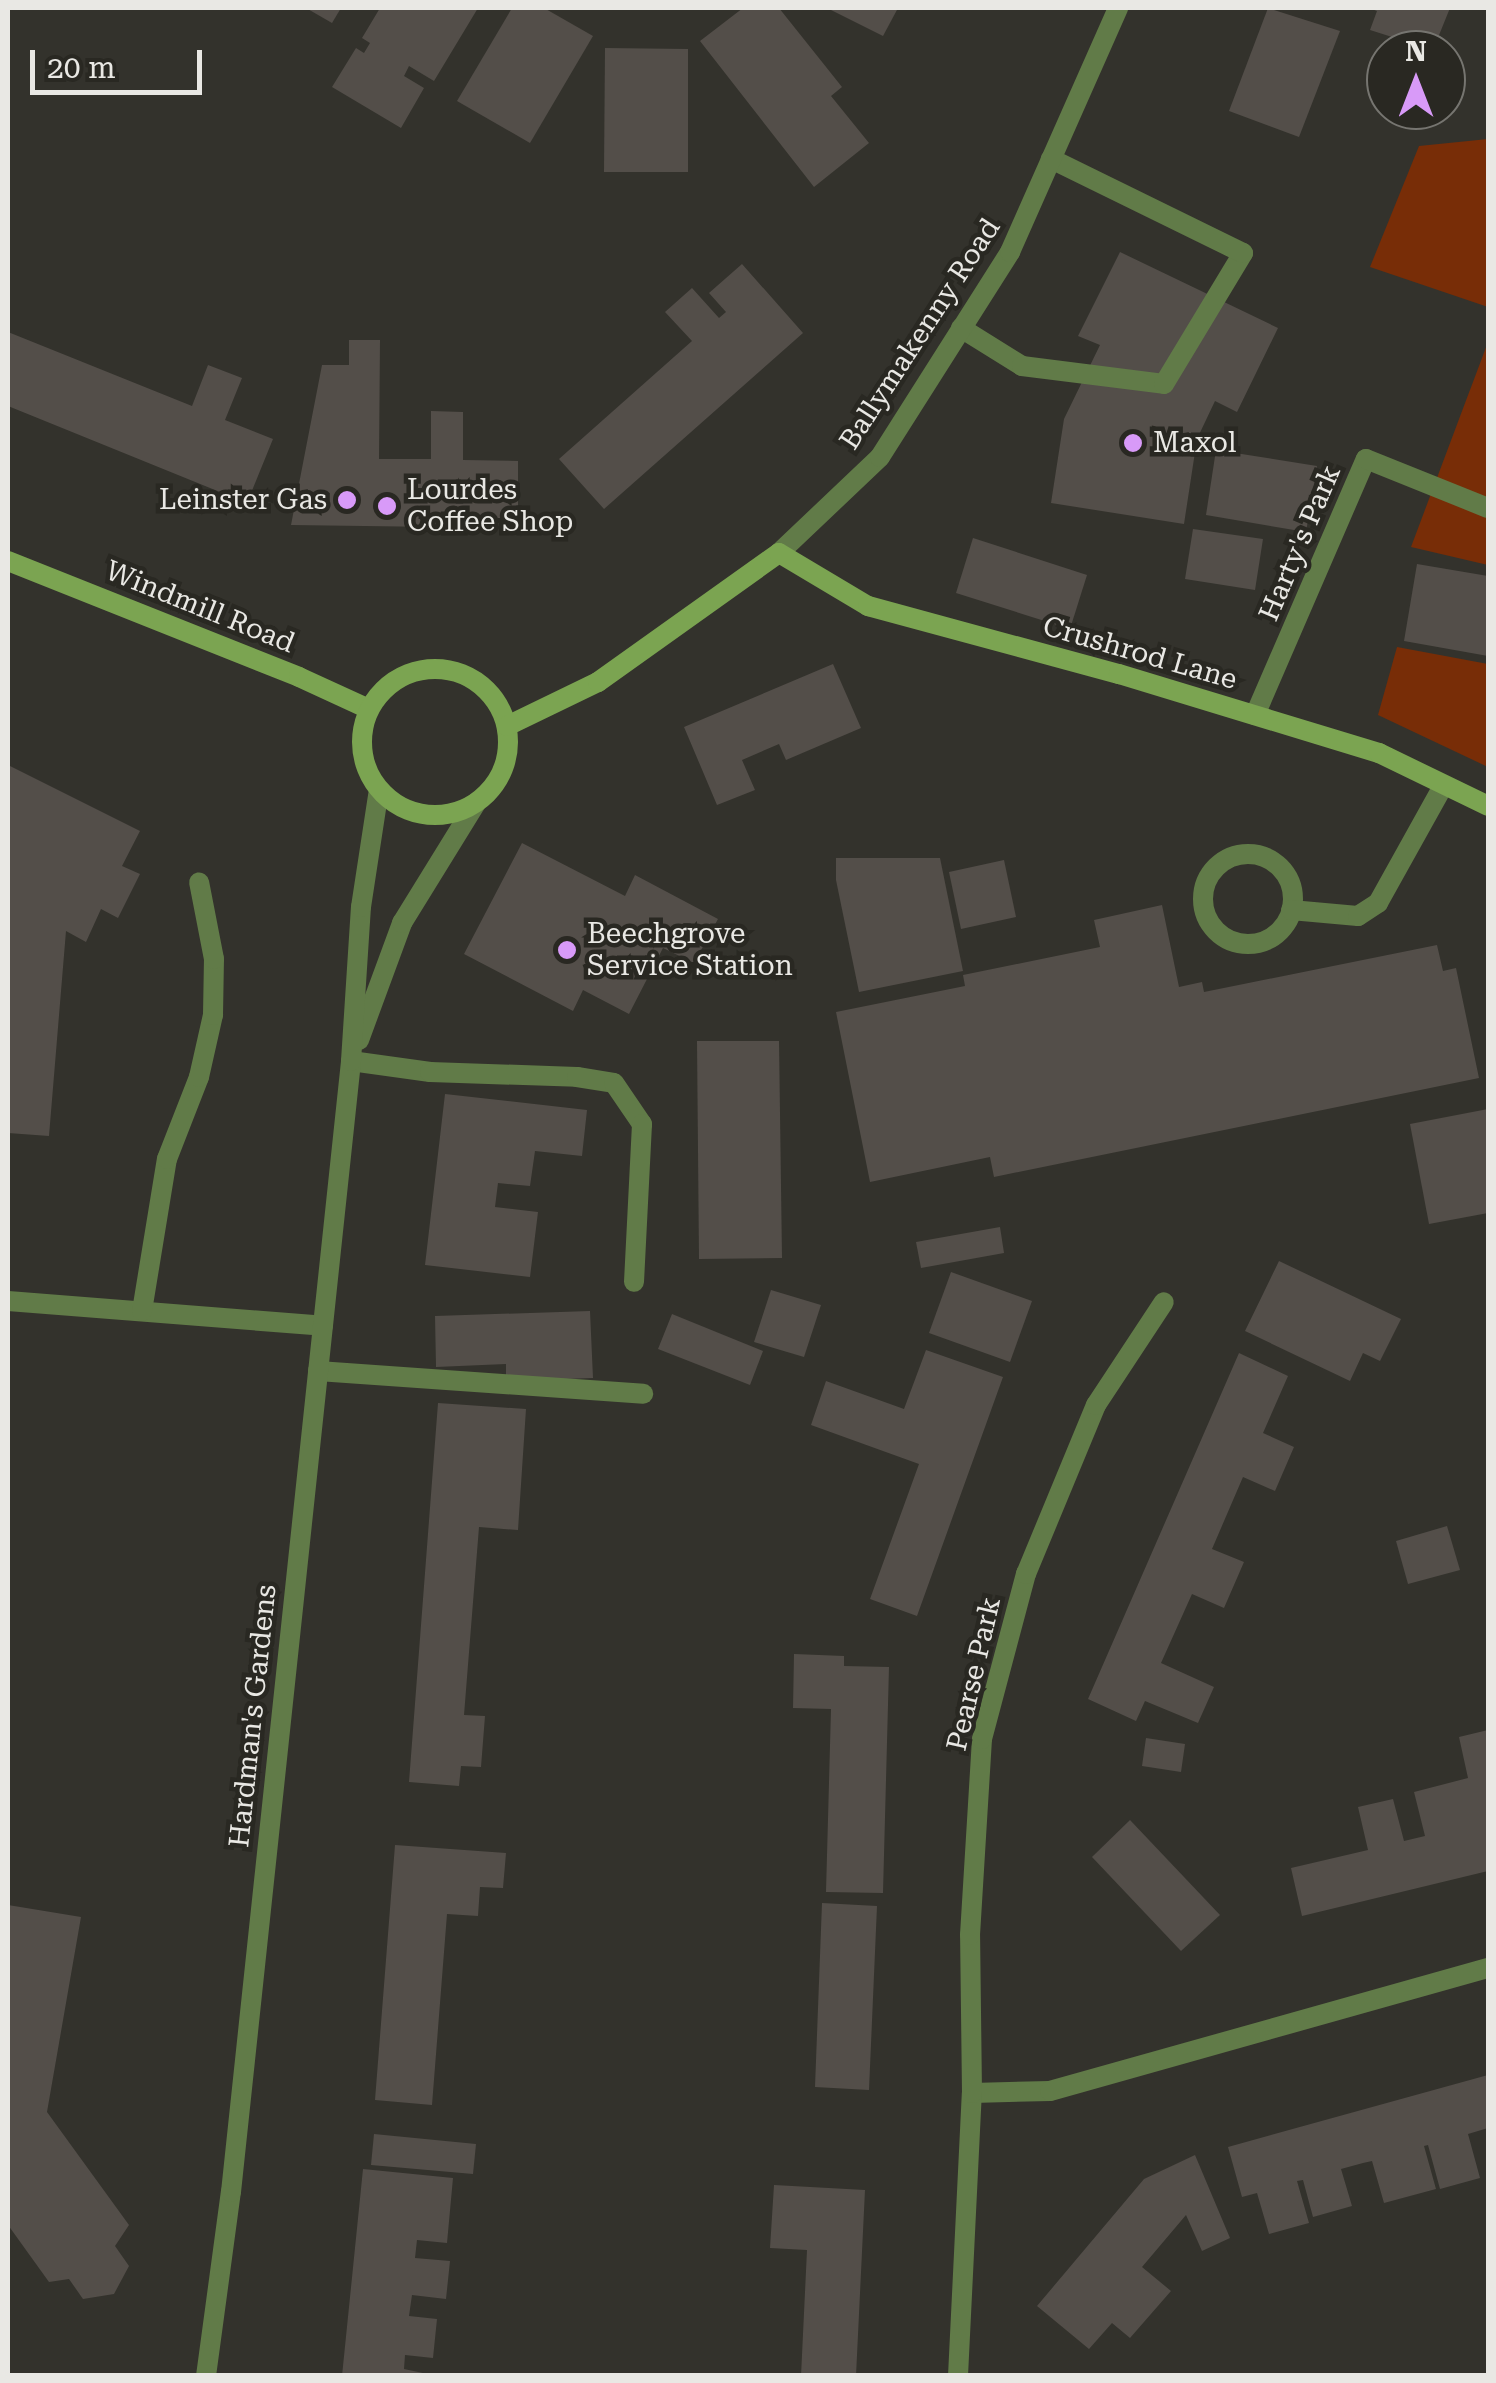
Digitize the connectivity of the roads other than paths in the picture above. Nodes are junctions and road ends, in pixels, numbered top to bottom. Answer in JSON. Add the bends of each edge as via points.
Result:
{"nodes":[{"id":1,"x":1118,"y":8,"type":"edge"},
{"id":2,"x":1051,"y":159,"type":"junction"},
{"id":3,"x":961,"y":328,"type":"junction"},
{"id":4,"x":1488,"y":508,"type":"edge"},
{"id":5,"x":779,"y":553,"type":"junction"},
{"id":6,"x":8,"y":561,"type":"edge"},
{"id":7,"x":369,"y":709,"type":"junction"},
{"id":8,"x":1255,"y":715,"type":"junction"},
{"id":9,"x":507,"y":726,"type":"junction"},
{"id":10,"x":1443,"y":786,"type":"junction"},
{"id":11,"x":379,"y":790,"type":"junction"},
{"id":12,"x":476,"y":803,"type":"junction"},
{"id":13,"x":1488,"y":806,"type":"edge"},
{"id":14,"x":199,"y":882,"type":"dead end"},
{"id":15,"x":1292,"y":910,"type":"junction"},
{"id":16,"x":351,"y":1061,"type":"junction"},
{"id":17,"x":634,"y":1282,"type":"dead end"},
{"id":18,"x":8,"y":1300,"type":"edge"},
{"id":19,"x":1164,"y":1302,"type":"dead end"},
{"id":20,"x":142,"y":1311,"type":"junction"},
{"id":21,"x":323,"y":1326,"type":"junction"},
{"id":22,"x":318,"y":1371,"type":"junction"},
{"id":23,"x":643,"y":1394,"type":"dead end"},
{"id":24,"x":1488,"y":1968,"type":"edge"},
{"id":25,"x":972,"y":2093,"type":"junction"},
{"id":26,"x":206,"y":2376,"type":"edge"},
{"id":27,"x":958,"y":2376,"type":"edge"}],
"edges":[{"from":1,"to":2,"type":"street","name":"Ballymakenny Road"},
{"from":2,"to":3,"type":"street","name":"Ballymakenny Road","via":[[1010,252]]},
{"from":2,"to":3,"type":"street","via":[[1243,252],[1164,384],[1022,366]]},
{"from":3,"to":5,"type":"street","name":"Ballymakenny Road","via":[[880,457]]},
{"from":4,"to":8,"type":"street","name":"Harty's Park","via":[[1366,459]]},
{"from":5,"to":8,"type":"main road","name":"Crushrod Lane","via":[[868,606]]},
{"from":5,"to":9,"type":"main road","via":[[598,682]]},
{"from":6,"to":7,"type":"main road","name":"Windmill Road"},
{"from":7,"to":9,"type":"main road","via":[[386,687],[412,673],[440,669],[470,678],[494,698]]},
{"from":7,"to":11,"type":"main road","via":[[362,737],[365,766]]},
{"from":8,"to":10,"type":"main road","name":"Crushrod Lane","via":[[1379,753]]},
{"from":9,"to":12,"type":"main road","via":[[507,757],[495,785]]},
{"from":10,"to":13,"type":"main road","name":"Crushrod Lane"},
{"from":10,"to":15,"type":"street","via":[[1378,902],[1358,916]]},
{"from":11,"to":12,"type":"main road","via":[[426,816]]},
{"from":11,"to":16,"type":"street","name":"Hardman's Gardens","via":[[361,907]]},
{"from":12,"to":16,"type":"street","name":"Hardman's Gardens","via":[[402,923]]},
{"from":14,"to":20,"type":"street","via":[[214,960],[213,1016],[199,1077],[167,1160]]},
{"from":15,"to":15,"type":"street","via":[[1266,940],[1226,939],[1211,926],[1203,887],[1229,857],[1249,853],[1284,872]]},
{"from":16,"to":17,"type":"street","via":[[614,1083],[642,1124]]},
{"from":16,"to":21,"type":"street","name":"Hardman's Gardens"},
{"from":18,"to":20,"type":"street"},
{"from":19,"to":25,"type":"street","name":"Pearse Park","via":[[1096,1405],[1026,1574],[982,1739],[970,1935]]},
{"from":20,"to":21,"type":"street"},
{"from":21,"to":22,"type":"street","name":"Hardman's Gardens"},
{"from":22,"to":23,"type":"street"},
{"from":22,"to":26,"type":"street","name":"Hardman's Gardens"},
{"from":24,"to":25,"type":"street","via":[[1050,2091]]},
{"from":25,"to":27,"type":"street","name":"Pearse Park"}]}
